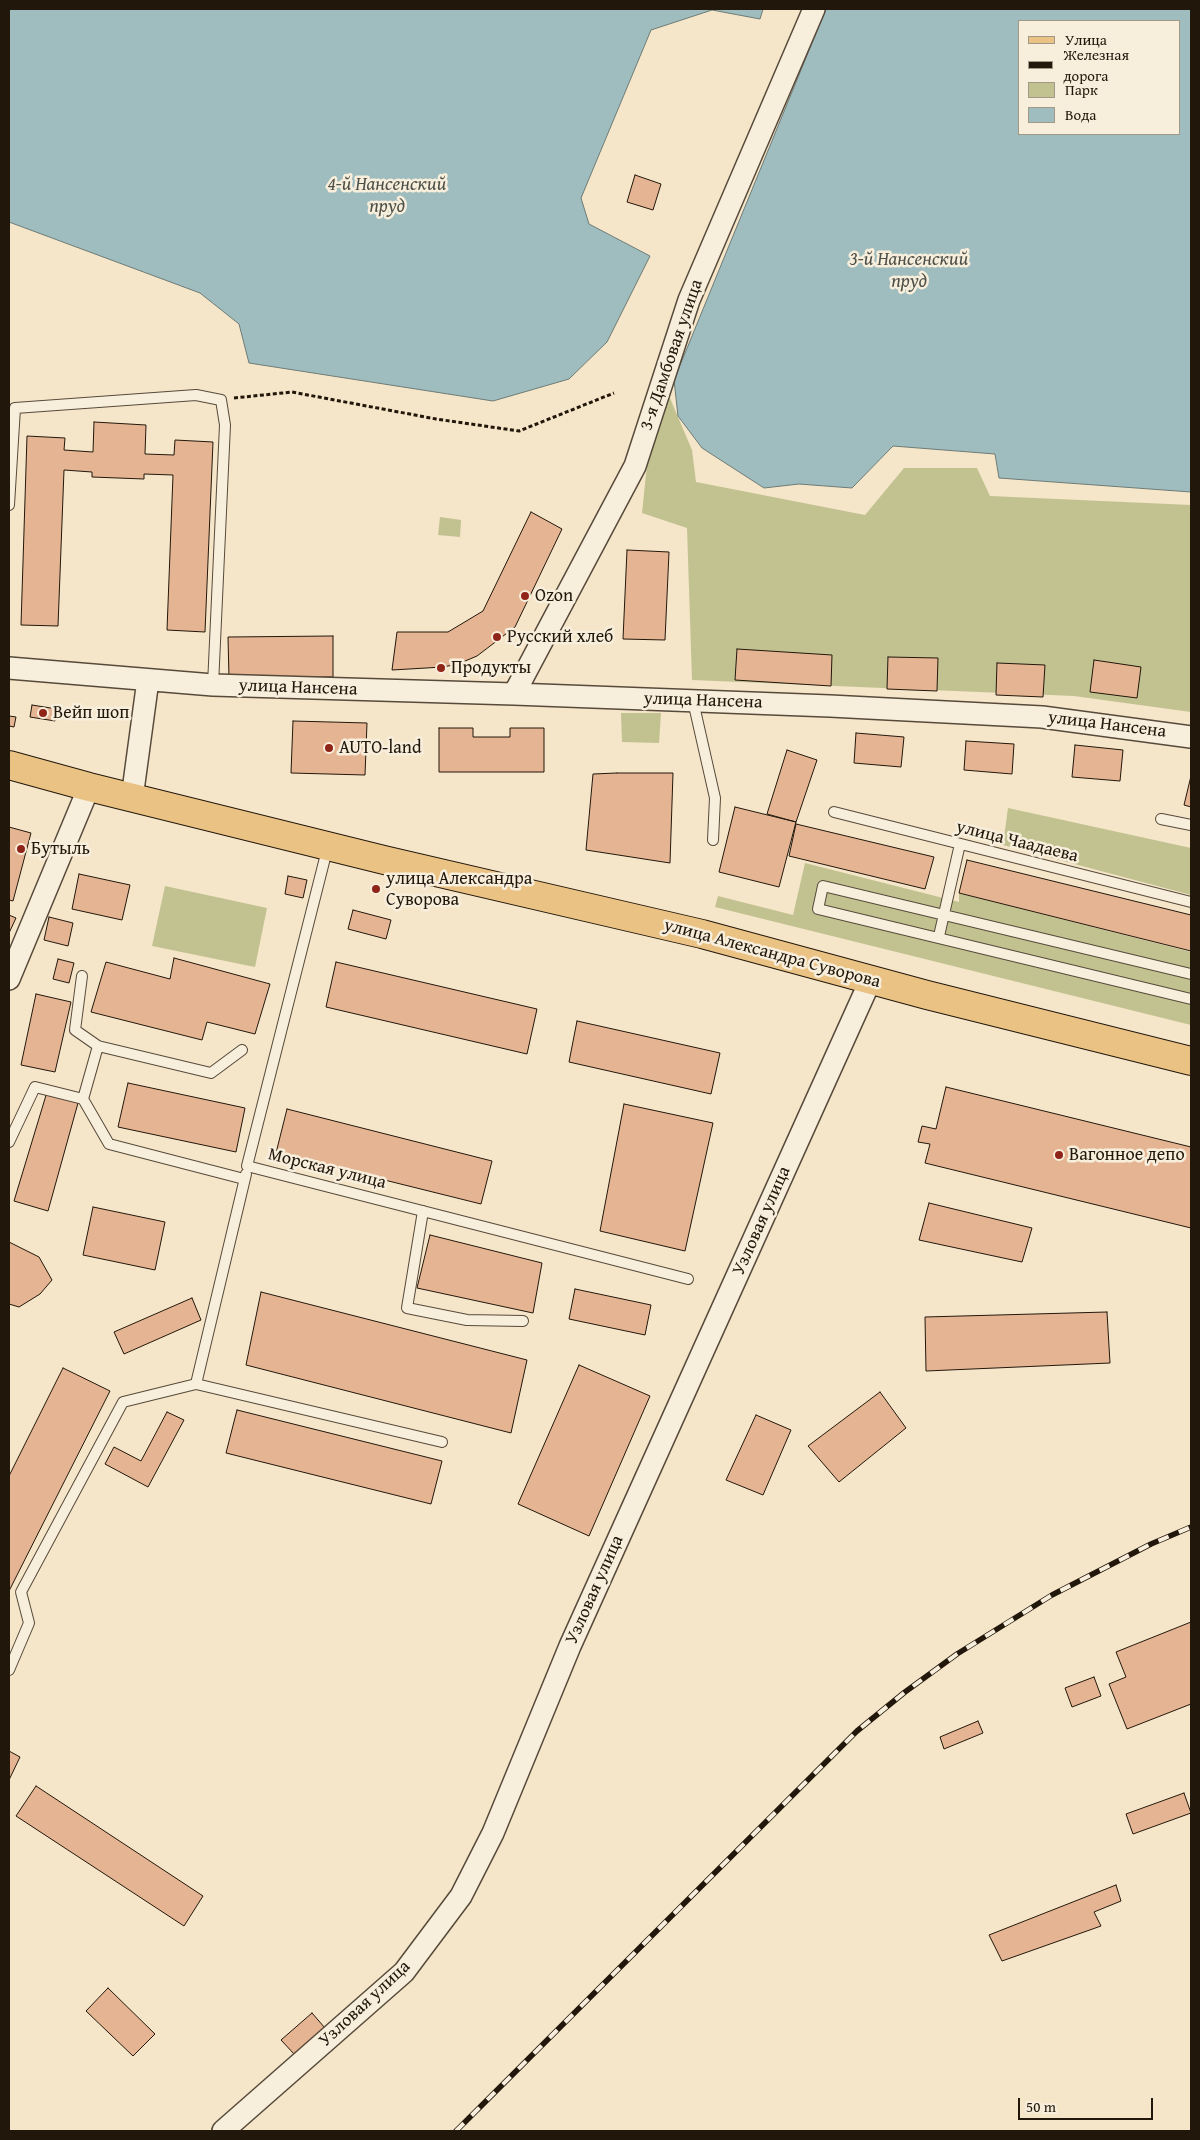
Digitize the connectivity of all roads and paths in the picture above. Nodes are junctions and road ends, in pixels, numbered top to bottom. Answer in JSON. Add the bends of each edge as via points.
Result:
{"nodes":[{"id":1,"x":814,"y":9,"type":"edge"},
{"id":2,"x":614,"y":393,"type":"dead end"},
{"id":3,"x":220,"y":400,"type":"junction"},
{"id":4,"x":12,"y":408,"type":"edge"},
{"id":5,"x":9,"y":505,"type":"edge"},
{"id":6,"x":9,"y":668,"type":"edge"},
{"id":7,"x":148,"y":680,"type":"junction"},
{"id":8,"x":213,"y":685,"type":"junction"},
{"id":9,"x":514,"y":694,"type":"junction"},
{"id":10,"x":693,"y":702,"type":"junction"},
{"id":11,"x":1191,"y":737,"type":"edge"},
{"id":12,"x":9,"y":765,"type":"edge"},
{"id":13,"x":89,"y":787,"type":"junction"},
{"id":14,"x":132,"y":798,"type":"junction"},
{"id":15,"x":834,"y":812,"type":"dead end"},
{"id":16,"x":1161,"y":819,"type":"dead end"},
{"id":17,"x":1191,"y":825,"type":"edge"},
{"id":18,"x":713,"y":840,"type":"dead end"},
{"id":19,"x":960,"y":844,"type":"junction"},
{"id":20,"x":328,"y":846,"type":"junction"},
{"id":21,"x":1191,"y":902,"type":"edge"},
{"id":22,"x":944,"y":914,"type":"junction"},
{"id":23,"x":939,"y":936,"type":"junction"},
{"id":24,"x":1191,"y":974,"type":"edge"},
{"id":25,"x":82,"y":976,"type":"dead end"},
{"id":26,"x":9,"y":979,"type":"edge"},
{"id":27,"x":872,"y":979,"type":"junction"},
{"id":28,"x":1191,"y":999,"type":"edge"},
{"id":29,"x":98,"y":1046,"type":"junction"},
{"id":30,"x":242,"y":1050,"type":"dead end"},
{"id":31,"x":1191,"y":1061,"type":"edge"},
{"id":32,"x":83,"y":1099,"type":"junction"},
{"id":33,"x":9,"y":1142,"type":"edge"},
{"id":34,"x":248,"y":1166,"type":"junction"},
{"id":35,"x":244,"y":1179,"type":"junction"},
{"id":36,"x":423,"y":1211,"type":"junction"},
{"id":37,"x":688,"y":1279,"type":"dead end"},
{"id":38,"x":523,"y":1321,"type":"dead end"},
{"id":39,"x":196,"y":1384,"type":"junction"},
{"id":40,"x":442,"y":1442,"type":"dead end"},
{"id":41,"x":9,"y":1670,"type":"edge"},
{"id":42,"x":223,"y":2131,"type":"edge"}],
"edges":[{"from":1,"to":9,"type":"street","name":"3-я Дамбовая улица","via":[[689,300],[634,466]]},
{"from":2,"to":3,"type":"path","via":[[519,430],[436,419],[292,392]]},
{"from":3,"to":4,"type":"lane","via":[[196,395]]},
{"from":3,"to":8,"type":"lane","name":"улица Нансена","via":[[225,425]]},
{"from":4,"to":5,"type":"lane"},
{"from":6,"to":7,"type":"street","name":"улица Нансена"},
{"from":7,"to":8,"type":"street","name":"улица Нансена"},
{"from":7,"to":14,"type":"street"},
{"from":8,"to":9,"type":"street","name":"улица Нансена"},
{"from":9,"to":10,"type":"street","name":"улица Нансена"},
{"from":10,"to":11,"type":"street","name":"улица Нансена","via":[[1042,717]]},
{"from":10,"to":18,"type":"lane","via":[[715,798]]},
{"from":12,"to":13,"type":"main road","name":"улица Александра Суворова"},
{"from":13,"to":14,"type":"main road","name":"улица Александра Суворова"},
{"from":13,"to":26,"type":"street"},
{"from":14,"to":20,"type":"main road","name":"улица Александра Суворова"},
{"from":15,"to":19,"type":"lane","name":"улица Чаадаева"},
{"from":16,"to":17,"type":"lane"},
{"from":19,"to":21,"type":"lane","name":"улица Чаадаева"},
{"from":19,"to":22,"type":"lane"},
{"from":20,"to":27,"type":"main road","name":"улица Александра Суворова","via":[[702,934]]},
{"from":20,"to":34,"type":"lane","name":"Морская улица"},
{"from":22,"to":23,"type":"lane"},
{"from":22,"to":23,"type":"lane","via":[[824,886],[818,909]]},
{"from":22,"to":24,"type":"lane"},
{"from":23,"to":28,"type":"lane"},
{"from":25,"to":29,"type":"lane","via":[[75,1030]]},
{"from":27,"to":31,"type":"main road","name":"улица Александра Суворова"},
{"from":27,"to":42,"type":"street","name":"Узловая улица","via":[[570,1646],[492,1833],[461,1896],[404,1972]]},
{"from":29,"to":30,"type":"lane","via":[[211,1073]]},
{"from":29,"to":32,"type":"lane"},
{"from":32,"to":33,"type":"lane","via":[[35,1087]]},
{"from":32,"to":35,"type":"lane","via":[[108,1144]]},
{"from":34,"to":35,"type":"lane"},
{"from":34,"to":36,"type":"lane","name":"Морская улица"},
{"from":35,"to":39,"type":"lane"},
{"from":36,"to":37,"type":"lane","name":"Морская улица"},
{"from":36,"to":38,"type":"lane","via":[[407,1308],[467,1320]]},
{"from":39,"to":40,"type":"lane"},
{"from":39,"to":41,"type":"lane","via":[[123,1402],[21,1592],[29,1623]]}]}
